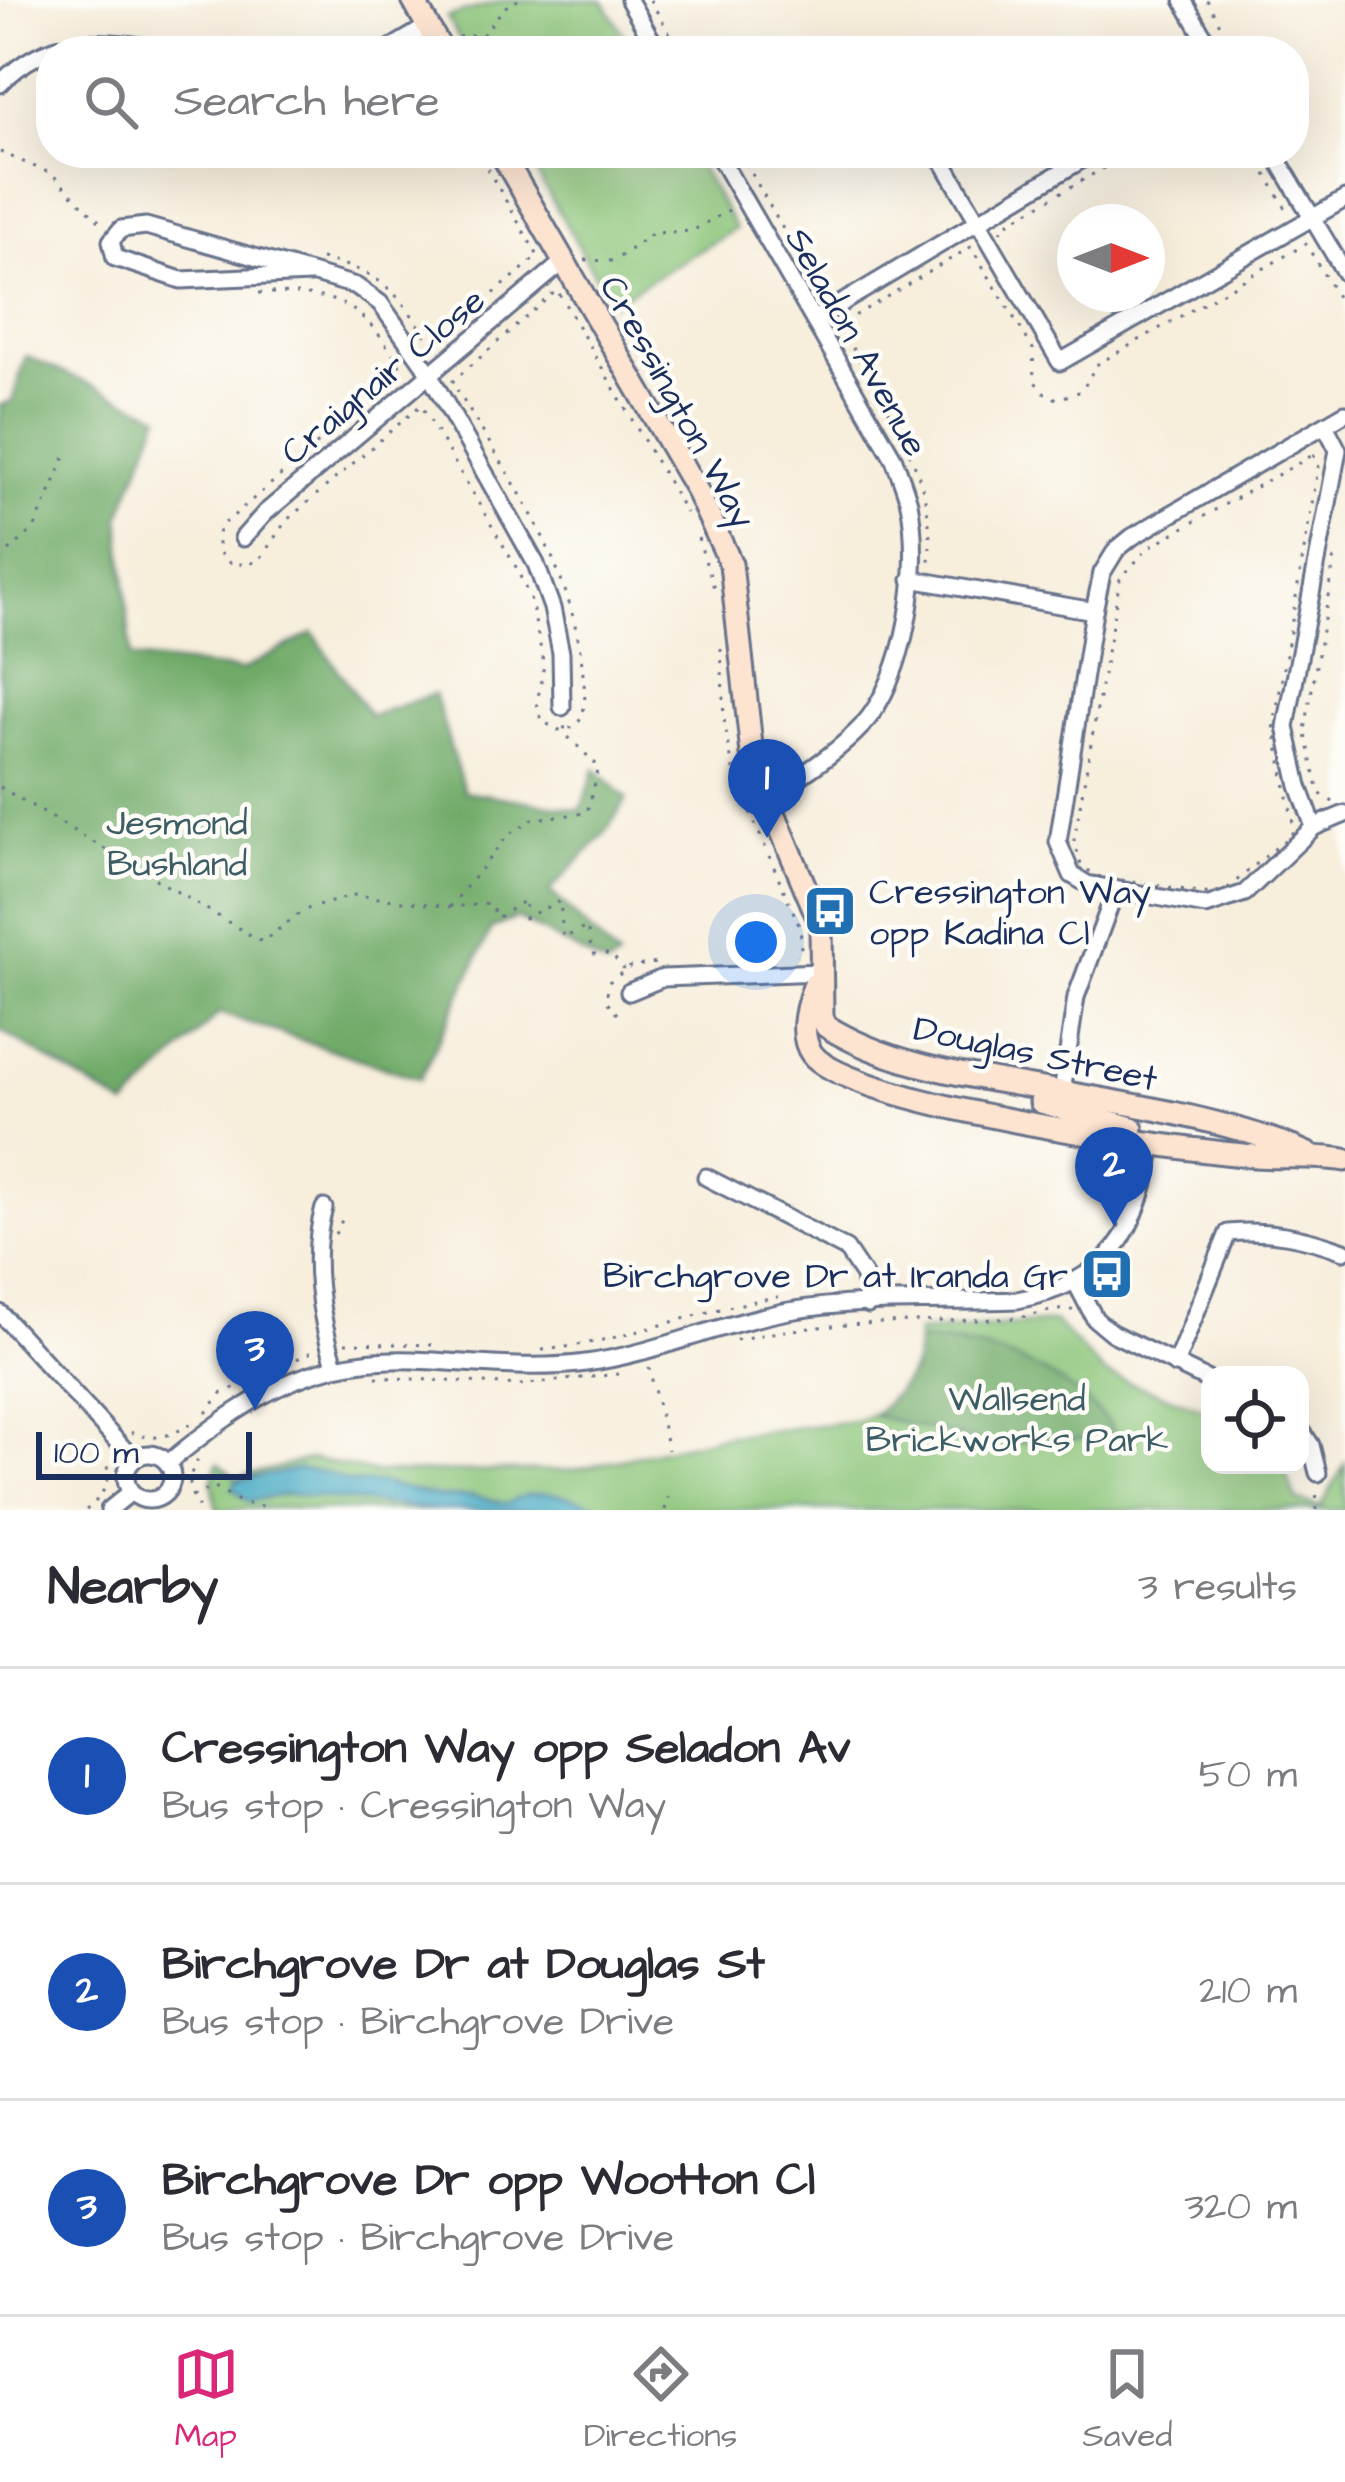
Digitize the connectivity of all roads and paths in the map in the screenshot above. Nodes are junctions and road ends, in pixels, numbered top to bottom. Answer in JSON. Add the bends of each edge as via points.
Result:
{"nodes":[{"id":1,"x":413,"y":0,"type":"edge"},
{"id":2,"x":518,"y":0,"type":"edge"},
{"id":3,"x":629,"y":0,"type":"edge"},
{"id":4,"x":650,"y":0,"type":"edge"},
{"id":5,"x":1183,"y":0,"type":"edge"},
{"id":6,"x":1207,"y":0,"type":"edge"},
{"id":7,"x":428,"y":26,"type":"junction"},
{"id":8,"x":411,"y":36,"type":"edge"},
{"id":9,"x":439,"y":36,"type":"edge"},
{"id":10,"x":477,"y":36,"type":"edge"},
{"id":11,"x":649,"y":36,"type":"edge"},
{"id":12,"x":671,"y":36,"type":"edge"},
{"id":13,"x":1203,"y":36,"type":"edge"},
{"id":14,"x":1226,"y":36,"type":"edge"},
{"id":15,"x":36,"y":57,"type":"edge"},
{"id":16,"x":0,"y":83,"type":"edge"},
{"id":17,"x":0,"y":152,"type":"edge"},
{"id":18,"x":36,"y":167,"type":"edge"},
{"id":19,"x":38,"y":168,"type":"edge"},
{"id":20,"x":487,"y":168,"type":"edge"},
{"id":21,"x":511,"y":168,"type":"edge"},
{"id":22,"x":726,"y":168,"type":"edge"},
{"id":23,"x":748,"y":168,"type":"edge"},
{"id":24,"x":946,"y":168,"type":"edge"},
{"id":25,"x":1068,"y":168,"type":"edge"},
{"id":26,"x":1104,"y":168,"type":"edge"},
{"id":27,"x":1263,"y":168,"type":"edge"},
{"id":28,"x":1283,"y":168,"type":"edge"},
{"id":29,"x":1345,"y":200,"type":"edge"},
{"id":30,"x":729,"y":210,"type":"dead end"},
{"id":31,"x":1313,"y":217,"type":"junction"},
{"id":32,"x":1291,"y":218,"type":"dead end"},
{"id":33,"x":977,"y":222,"type":"junction"},
{"id":34,"x":105,"y":227,"type":"dead end"},
{"id":35,"x":1002,"y":234,"type":"dead end"},
{"id":36,"x":1306,"y":244,"type":"dead end"},
{"id":37,"x":971,"y":248,"type":"dead end"},
{"id":38,"x":538,"y":256,"type":"dead end"},
{"id":39,"x":574,"y":261,"type":"junction"},
{"id":40,"x":1345,"y":273,"type":"edge"},
{"id":41,"x":310,"y":274,"type":"junction"},
{"id":42,"x":823,"y":300,"type":"dead end"},
{"id":43,"x":1345,"y":318,"type":"edge"},
{"id":44,"x":815,"y":319,"type":"junction"},
{"id":45,"x":409,"y":366,"type":"dead end"},
{"id":46,"x":428,"y":376,"type":"junction"},
{"id":47,"x":406,"y":378,"type":"dead end"},
{"id":48,"x":427,"y":400,"type":"dead end"},
{"id":49,"x":421,"y":405,"type":"dead end"},
{"id":50,"x":1345,"y":413,"type":"edge"},
{"id":51,"x":1326,"y":427,"type":"junction"},
{"id":52,"x":67,"y":453,"type":"dead end"},
{"id":53,"x":690,"y":521,"type":"dead end"},
{"id":54,"x":698,"y":537,"type":"dead end"},
{"id":55,"x":243,"y":538,"type":"dead end"},
{"id":56,"x":1335,"y":552,"type":"dead end"},
{"id":57,"x":0,"y":559,"type":"edge"},
{"id":58,"x":929,"y":569,"type":"dead end"},
{"id":59,"x":911,"y":579,"type":"junction"},
{"id":60,"x":716,"y":596,"type":"dead end"},
{"id":61,"x":1094,"y":610,"type":"junction"},
{"id":62,"x":721,"y":639,"type":"dead end"},
{"id":63,"x":562,"y":707,"type":"joint"},
{"id":64,"x":565,"y":730,"type":"junction"},
{"id":65,"x":0,"y":787,"type":"edge"},
{"id":66,"x":1345,"y":799,"type":"edge"},
{"id":67,"x":766,"y":800,"type":"junction"},
{"id":68,"x":1345,"y":814,"type":"edge"},
{"id":69,"x":1314,"y":827,"type":"junction"},
{"id":70,"x":1290,"y":837,"type":"joint"},
{"id":71,"x":1115,"y":892,"type":"junction"},
{"id":72,"x":450,"y":907,"type":"junction"},
{"id":73,"x":801,"y":957,"type":"dead end"},
{"id":74,"x":821,"y":973,"type":"junction"},
{"id":75,"x":629,"y":992,"type":"dead end"},
{"id":76,"x":617,"y":1014,"type":"dead end"},
{"id":77,"x":955,"y":1073,"type":"junction"},
{"id":78,"x":1062,"y":1093,"type":"junction"},
{"id":79,"x":1250,"y":1133,"type":"junction"},
{"id":80,"x":1147,"y":1139,"type":"junction"},
{"id":81,"x":1308,"y":1154,"type":"junction"},
{"id":82,"x":1345,"y":1160,"type":"edge"},
{"id":83,"x":706,"y":1178,"type":"dead end"},
{"id":84,"x":324,"y":1208,"type":"dead end"},
{"id":85,"x":344,"y":1214,"type":"dead end"},
{"id":86,"x":334,"y":1239,"type":"dead end"},
{"id":87,"x":1344,"y":1251,"type":"edge"},
{"id":88,"x":1076,"y":1283,"type":"junction"},
{"id":89,"x":788,"y":1295,"type":"dead end"},
{"id":90,"x":868,"y":1305,"type":"junction"},
{"id":91,"x":0,"y":1313,"type":"edge"},
{"id":92,"x":340,"y":1338,"type":"dead end"},
{"id":93,"x":452,"y":1347,"type":"dead end"},
{"id":94,"x":543,"y":1350,"type":"dead end"},
{"id":95,"x":316,"y":1352,"type":"dead end"},
{"id":96,"x":335,"y":1365,"type":"junction"},
{"id":97,"x":1175,"y":1365,"type":"junction"},
{"id":98,"x":648,"y":1366,"type":"dead end"},
{"id":99,"x":1201,"y":1377,"type":"edge"},
{"id":100,"x":168,"y":1440,"type":"dead end"},
{"id":101,"x":1309,"y":1442,"type":"edge"},
{"id":102,"x":668,"y":1450,"type":"dead end"},
{"id":103,"x":133,"y":1459,"type":"junction"},
{"id":104,"x":168,"y":1463,"type":"junction"},
{"id":105,"x":112,"y":1465,"type":"dead end"},
{"id":106,"x":1318,"y":1474,"type":"joint"},
{"id":107,"x":131,"y":1492,"type":"junction"},
{"id":108,"x":165,"y":1494,"type":"junction"},
{"id":109,"x":192,"y":1496,"type":"dead end"},
{"id":110,"x":668,"y":1497,"type":"dead end"},
{"id":111,"x":262,"y":1506,"type":"dead end"},
{"id":112,"x":86,"y":1510,"type":"edge"},
{"id":113,"x":109,"y":1510,"type":"edge"},
{"id":114,"x":178,"y":1510,"type":"edge"},
{"id":115,"x":665,"y":1510,"type":"edge"},
{"id":116,"x":1316,"y":1510,"type":"edge"}],
"edges":[{"from":1,"to":7,"type":"street"},
{"from":2,"to":10,"type":"path"},
{"from":3,"to":11,"type":"street"},
{"from":4,"to":12,"type":"path"},
{"from":5,"to":13,"type":"street"},
{"from":6,"to":14,"type":"path"},
{"from":7,"to":8,"type":"street"},
{"from":7,"to":9,"type":"street"},
{"from":15,"to":16,"type":"street"},
{"from":17,"to":18,"type":"path"},
{"from":19,"to":34,"type":"path"},
{"from":20,"to":38,"type":"path"},
{"from":21,"to":39,"type":"street","name":"Cressington Way"},
{"from":22,"to":44,"type":"street","name":"Seladon Avenue"},
{"from":23,"to":42,"type":"path"},
{"from":24,"to":33,"type":"street"},
{"from":25,"to":33,"type":"street"},
{"from":26,"to":35,"type":"path","via":[[1004,225]]},
{"from":27,"to":32,"type":"path"},
{"from":28,"to":31,"type":"street"},
{"from":29,"to":31,"type":"street"},
{"from":30,"to":39,"type":"path","via":[[692,231],[653,233],[614,261]]},
{"from":31,"to":33,"type":"street","via":[[1060,362]]},
{"from":31,"to":40,"type":"street"},
{"from":33,"to":44,"type":"street"},
{"from":36,"to":43,"type":"path"},
{"from":37,"to":58,"type":"path","via":[[839,326],[911,452],[926,501]]},
{"from":39,"to":46,"type":"street","name":"Craignair Close"},
{"from":39,"to":67,"type":"street","name":"Cressington Way","via":[[723,543],[736,585],[746,730]]},
{"from":41,"to":41,"type":"street","via":[[181,280],[115,258],[111,242],[121,229],[146,226]]},
{"from":41,"to":46,"type":"street","via":[[356,286],[380,303]]},
{"from":44,"to":59,"type":"street","name":"Seladon Avenue","via":[[895,459],[909,505]]},
{"from":45,"to":47,"type":"path"},
{"from":46,"to":55,"type":"street","name":"Craignair Close"},
{"from":46,"to":63,"type":"street","via":[[536,564],[562,653]]},
{"from":48,"to":49,"type":"path"},
{"from":50,"to":51,"type":"street"},
{"from":51,"to":61,"type":"street","via":[[1132,537],[1102,573]]},
{"from":51,"to":69,"type":"street","via":[[1338,450],[1286,727]]},
{"from":52,"to":57,"type":"path","via":[[34,529]]},
{"from":53,"to":64,"type":"path","via":[[557,290],[451,380],[566,585],[585,709]]},
{"from":54,"to":60,"type":"path"},
{"from":56,"to":66,"type":"path","via":[[1305,730],[1319,793],[1328,802]]},
{"from":59,"to":61,"type":"street"},
{"from":59,"to":67,"type":"street","name":"Seladon Avenue","via":[[898,658],[864,724]]},
{"from":61,"to":71,"type":"street","via":[[1058,842],[1072,875]]},
{"from":62,"to":73,"type":"path","via":[[734,775],[799,925]]},
{"from":63,"to":64,"type":"path"},
{"from":64,"to":72,"type":"path","via":[[599,767],[587,813],[533,819],[509,834]]},
{"from":65,"to":72,"type":"path","via":[[262,942],[304,910],[355,895]]},
{"from":67,"to":74,"type":"street","name":"Cressington Way","via":[[821,925]]},
{"from":68,"to":69,"type":"street"},
{"from":69,"to":71,"type":"street","via":[[1245,893],[1206,906]]},
{"from":70,"to":70,"type":"path","via":[[1274,725],[1319,463],[1312,454],[1149,547],[1124,572],[1074,847],[1096,876],[1207,895],[1228,888]]},
{"from":71,"to":78,"type":"street","via":[[1076,997]]},
{"from":72,"to":76,"type":"path","via":[[490,904],[497,918],[525,899],[525,919],[560,901],[563,938],[587,927],[592,953],[611,954],[625,971],[605,991]]},
{"from":74,"to":75,"type":"street","via":[[663,978]]},
{"from":74,"to":77,"type":"street","name":"Douglas Street","via":[[829,1028]]},
{"from":74,"to":80,"type":"street","name":"Douglas Street","via":[[806,1039],[812,1054],[837,1071],[946,1107]]},
{"from":77,"to":78,"type":"street","name":"Douglas Street"},
{"from":77,"to":80,"type":"street","via":[[1132,1127]]},
{"from":78,"to":79,"type":"street","name":"Douglas Street"},
{"from":79,"to":80,"type":"street"},
{"from":79,"to":81,"type":"street","name":"Douglas Street"},
{"from":80,"to":81,"type":"street","name":"Douglas Street","via":[[1256,1156]]},
{"from":80,"to":88,"type":"street","via":[[1119,1240]]},
{"from":81,"to":82,"type":"street","name":"Douglas Street"},
{"from":83,"to":90,"type":"street","via":[[846,1249],[864,1276]]},
{"from":84,"to":96,"type":"street","via":[[316,1248]]},
{"from":85,"to":86,"type":"path"},
{"from":87,"to":97,"type":"street","via":[[1302,1237],[1228,1233]]},
{"from":88,"to":90,"type":"street","via":[[1017,1300]]},
{"from":88,"to":97,"type":"street","via":[[1112,1334]]},
{"from":89,"to":94,"type":"path"},
{"from":90,"to":96,"type":"street","via":[[778,1313],[574,1364]]},
{"from":91,"to":103,"type":"street"},
{"from":92,"to":93,"type":"path"},
{"from":95,"to":100,"type":"path","via":[[221,1394]]},
{"from":96,"to":104,"type":"street","via":[[251,1400]]},
{"from":97,"to":99,"type":"street"},
{"from":98,"to":102,"type":"path"},
{"from":101,"to":106,"type":"street"},
{"from":103,"to":104,"type":"street","via":[[148,1453]]},
{"from":103,"to":107,"type":"street","via":[[125,1478]]},
{"from":104,"to":108,"type":"street"},
{"from":105,"to":112,"type":"path","via":[[106,1490]]},
{"from":106,"to":116,"type":"path"},
{"from":107,"to":108,"type":"street","via":[[151,1501]]},
{"from":107,"to":113,"type":"street"},
{"from":108,"to":114,"type":"street"},
{"from":109,"to":111,"type":"path","via":[[214,1486]]},
{"from":110,"to":115,"type":"path"}]}
